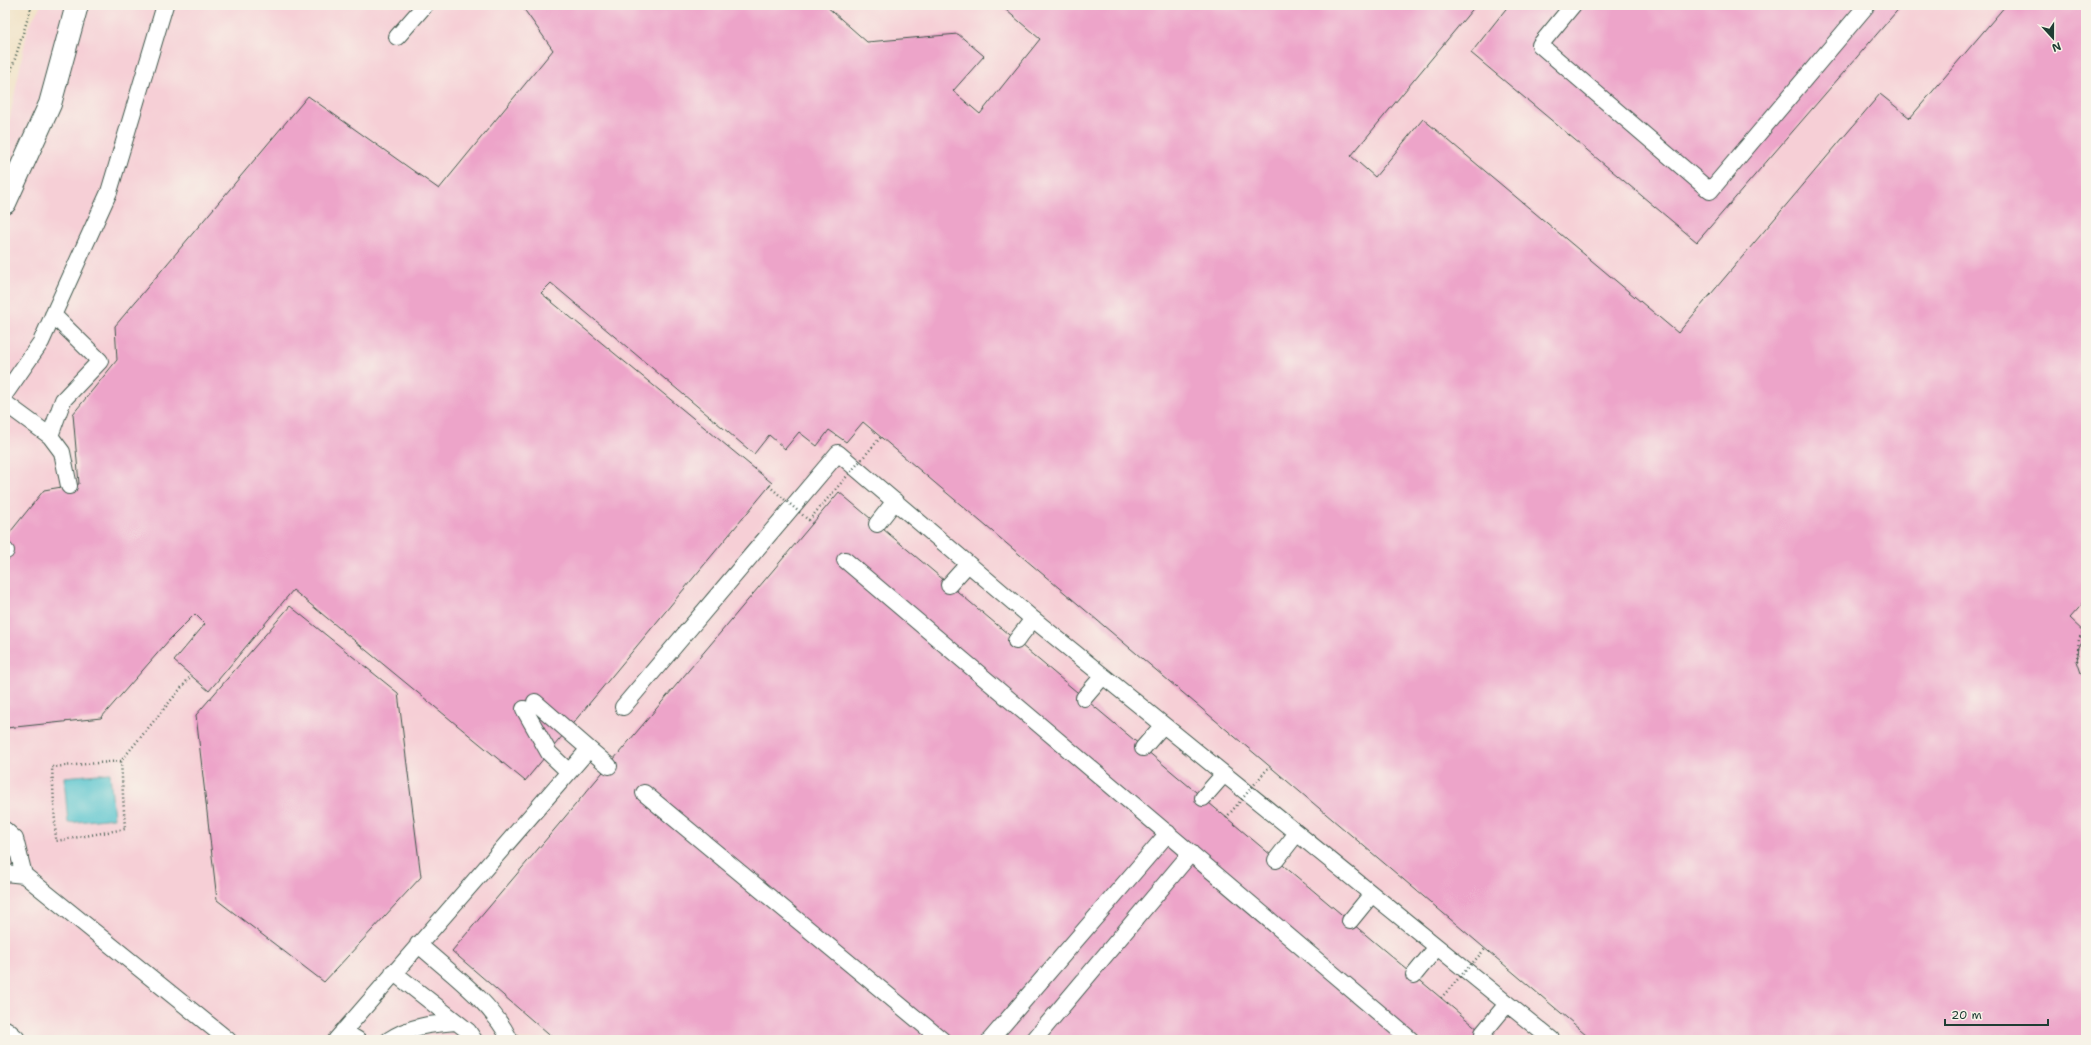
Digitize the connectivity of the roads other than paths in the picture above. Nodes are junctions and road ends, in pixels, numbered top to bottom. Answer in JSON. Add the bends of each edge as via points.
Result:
{"nodes":[{"id":1,"x":77,"y":5,"type":"edge"},
{"id":2,"x":165,"y":5,"type":"edge"},
{"id":3,"x":425,"y":5,"type":"edge"},
{"id":4,"x":1573,"y":5,"type":"edge"},
{"id":5,"x":1867,"y":5,"type":"edge"},
{"id":6,"x":396,"y":37,"type":"dead end"},
{"id":7,"x":5,"y":203,"type":"edge"},
{"id":8,"x":53,"y":315,"type":"junction"},
{"id":9,"x":5,"y":394,"type":"edge"},
{"id":10,"x":5,"y":403,"type":"edge"},
{"id":11,"x":50,"y":436,"type":"junction"},
{"id":12,"x":69,"y":486,"type":"dead end"},
{"id":13,"x":896,"y":501,"type":"junction"},
{"id":14,"x":877,"y":524,"type":"dead end"},
{"id":15,"x":845,"y":560,"type":"dead end"},
{"id":16,"x":968,"y":564,"type":"junction"},
{"id":17,"x":949,"y":585,"type":"dead end"},
{"id":18,"x":1033,"y":619,"type":"junction"},
{"id":19,"x":1016,"y":641,"type":"dead end"},
{"id":20,"x":1103,"y":676,"type":"junction"},
{"id":21,"x":1084,"y":698,"type":"dead end"},
{"id":22,"x":623,"y":707,"type":"dead end"},
{"id":23,"x":1163,"y":725,"type":"junction"},
{"id":24,"x":1143,"y":748,"type":"dead end"},
{"id":25,"x":589,"y":749,"type":"junction"},
{"id":26,"x":609,"y":766,"type":"dead end"},
{"id":27,"x":569,"y":772,"type":"junction"},
{"id":28,"x":1224,"y":774,"type":"junction"},
{"id":29,"x":644,"y":793,"type":"dead end"},
{"id":30,"x":1203,"y":798,"type":"dead end"},
{"id":31,"x":5,"y":830,"type":"edge"},
{"id":32,"x":1168,"y":833,"type":"junction"},
{"id":33,"x":1297,"y":833,"type":"junction"},
{"id":34,"x":1191,"y":853,"type":"junction"},
{"id":35,"x":1276,"y":860,"type":"dead end"},
{"id":36,"x":5,"y":873,"type":"edge"},
{"id":37,"x":24,"y":875,"type":"junction"},
{"id":38,"x":1372,"y":894,"type":"junction"},
{"id":39,"x":1350,"y":921,"type":"dead end"},
{"id":40,"x":418,"y":944,"type":"junction"},
{"id":41,"x":1437,"y":947,"type":"junction"},
{"id":42,"x":393,"y":972,"type":"junction"},
{"id":43,"x":1414,"y":975,"type":"dead end"},
{"id":44,"x":1508,"y":1004,"type":"junction"},
{"id":45,"x":456,"y":1022,"type":"junction"},
{"id":46,"x":5,"y":1032,"type":"edge"},
{"id":47,"x":1483,"y":1033,"type":"dead end"},
{"id":48,"x":340,"y":1036,"type":"edge"},
{"id":49,"x":14,"y":1040,"type":"edge"},
{"id":50,"x":228,"y":1040,"type":"edge"},
{"id":51,"x":358,"y":1040,"type":"edge"},
{"id":52,"x":389,"y":1040,"type":"edge"},
{"id":53,"x":474,"y":1040,"type":"edge"},
{"id":54,"x":510,"y":1040,"type":"edge"},
{"id":55,"x":942,"y":1040,"type":"edge"},
{"id":56,"x":990,"y":1040,"type":"edge"},
{"id":57,"x":1034,"y":1040,"type":"edge"},
{"id":58,"x":1411,"y":1040,"type":"edge"},
{"id":59,"x":1552,"y":1040,"type":"edge"}],
"edges":[{"from":1,"to":7,"type":"street","via":[[50,104]]},
{"from":2,"to":8,"type":"lane","via":[[109,192]]},
{"from":3,"to":6,"type":"lane"},
{"from":4,"to":5,"type":"lane","via":[[1540,45],[1710,191]]},
{"from":8,"to":9,"type":"lane","via":[[41,342]]},
{"from":8,"to":11,"type":"lane","via":[[104,365],[63,400]]},
{"from":10,"to":11,"type":"lane"},
{"from":11,"to":12,"type":"lane","via":[[62,452]]},
{"from":13,"to":14,"type":"lane"},
{"from":13,"to":16,"type":"lane"},
{"from":13,"to":22,"type":"lane","via":[[838,453]]},
{"from":15,"to":32,"type":"lane"},
{"from":16,"to":17,"type":"lane"},
{"from":16,"to":18,"type":"lane"},
{"from":18,"to":19,"type":"lane"},
{"from":18,"to":20,"type":"lane"},
{"from":20,"to":21,"type":"lane"},
{"from":20,"to":23,"type":"lane"},
{"from":23,"to":24,"type":"lane"},
{"from":23,"to":28,"type":"lane"},
{"from":25,"to":26,"type":"lane"},
{"from":25,"to":27,"type":"lane"},
{"from":25,"to":27,"type":"lane","via":[[530,705],[549,753]]},
{"from":27,"to":40,"type":"lane"},
{"from":28,"to":30,"type":"lane"},
{"from":28,"to":33,"type":"lane"},
{"from":29,"to":55,"type":"lane"},
{"from":31,"to":37,"type":"lane","via":[[16,839]]},
{"from":32,"to":34,"type":"lane"},
{"from":32,"to":56,"type":"lane"},
{"from":33,"to":35,"type":"lane"},
{"from":33,"to":38,"type":"lane"},
{"from":34,"to":57,"type":"lane"},
{"from":34,"to":58,"type":"lane"},
{"from":36,"to":37,"type":"lane"},
{"from":37,"to":50,"type":"lane"},
{"from":38,"to":39,"type":"lane"},
{"from":38,"to":41,"type":"lane"},
{"from":40,"to":42,"type":"lane"},
{"from":40,"to":54,"type":"lane","via":[[479,999],[502,1025]]},
{"from":41,"to":43,"type":"lane"},
{"from":41,"to":44,"type":"lane"},
{"from":42,"to":45,"type":"lane"},
{"from":42,"to":48,"type":"lane"},
{"from":44,"to":47,"type":"lane"},
{"from":44,"to":59,"type":"lane"},
{"from":45,"to":52,"type":"lane","via":[[426,1024],[400,1033]]},
{"from":45,"to":53,"type":"lane","via":[[468,1031]]},
{"from":46,"to":49,"type":"street"},
{"from":48,"to":51,"type":"lane"}]}
